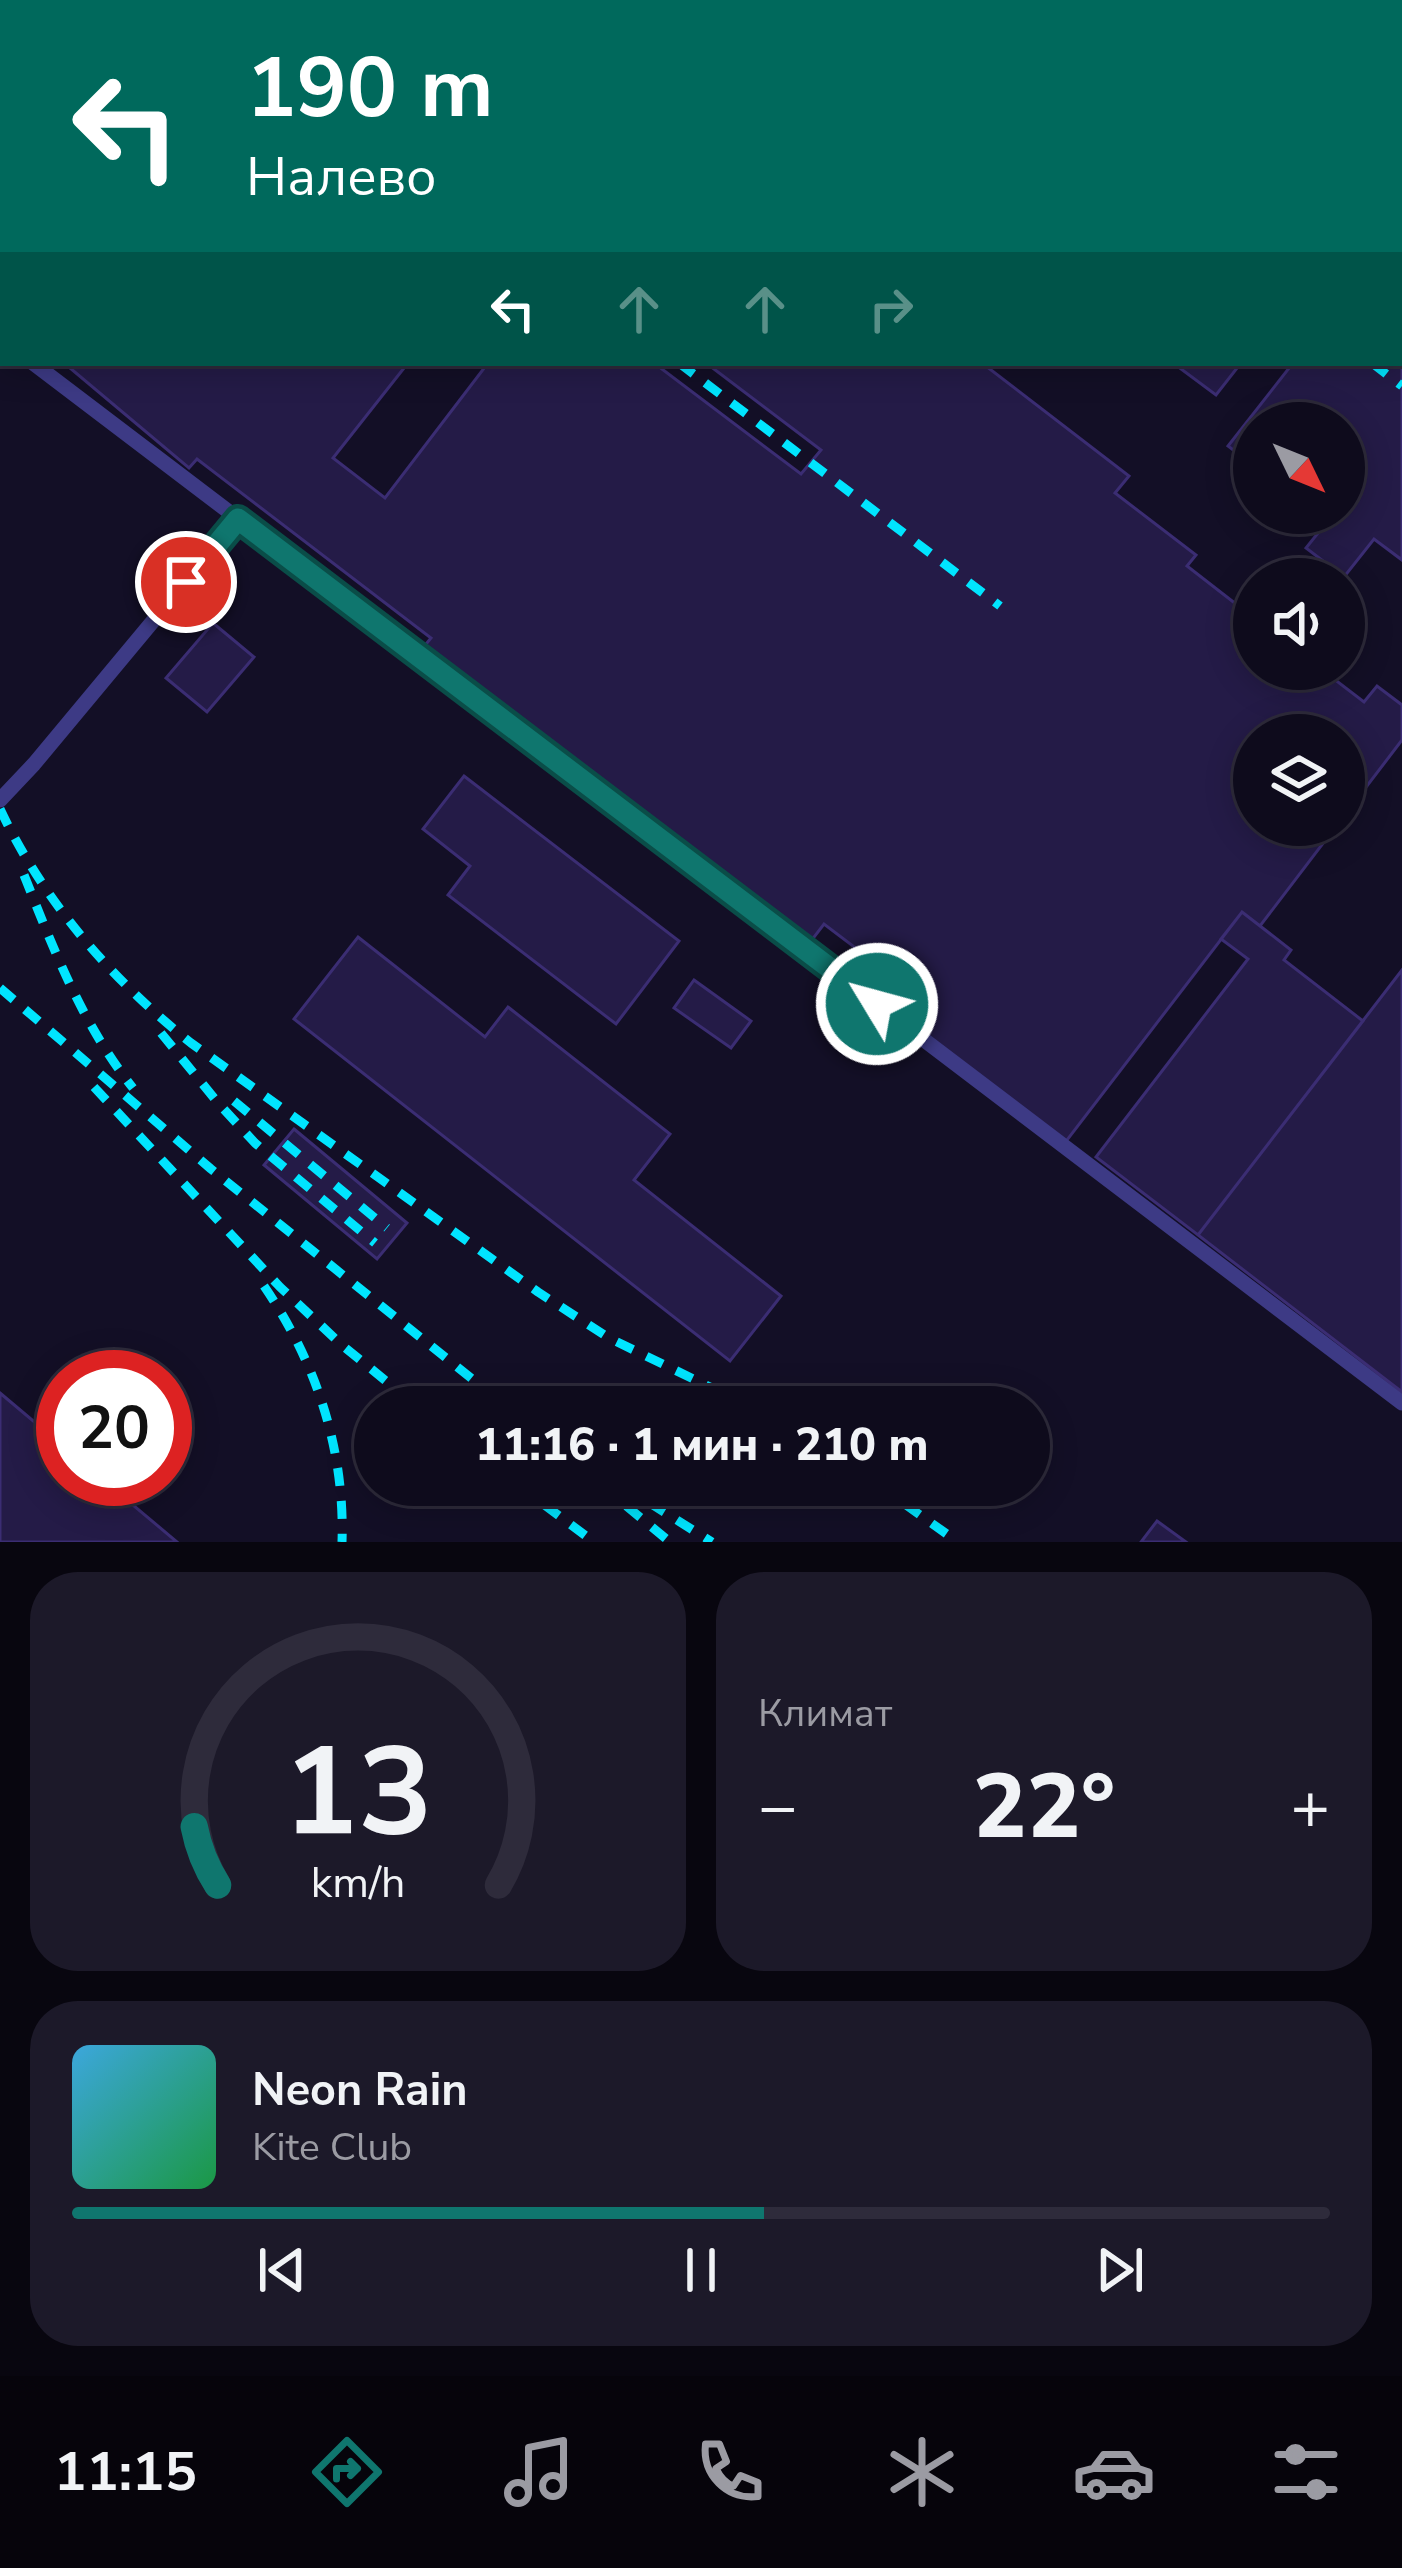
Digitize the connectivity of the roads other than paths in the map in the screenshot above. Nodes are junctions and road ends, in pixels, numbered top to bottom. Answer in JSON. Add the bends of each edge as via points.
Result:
{"nodes":[{"id":1,"x":37,"y":366,"type":"edge"},
{"id":2,"x":238,"y":519,"type":"junction"},
{"id":3,"x":0,"y":800,"type":"edge"},
{"id":4,"x":1402,"y":1402,"type":"edge"}],
"edges":[{"from":1,"to":2,"type":"lane"},
{"from":2,"to":3,"type":"lane"},
{"from":2,"to":4,"type":"lane"}]}
